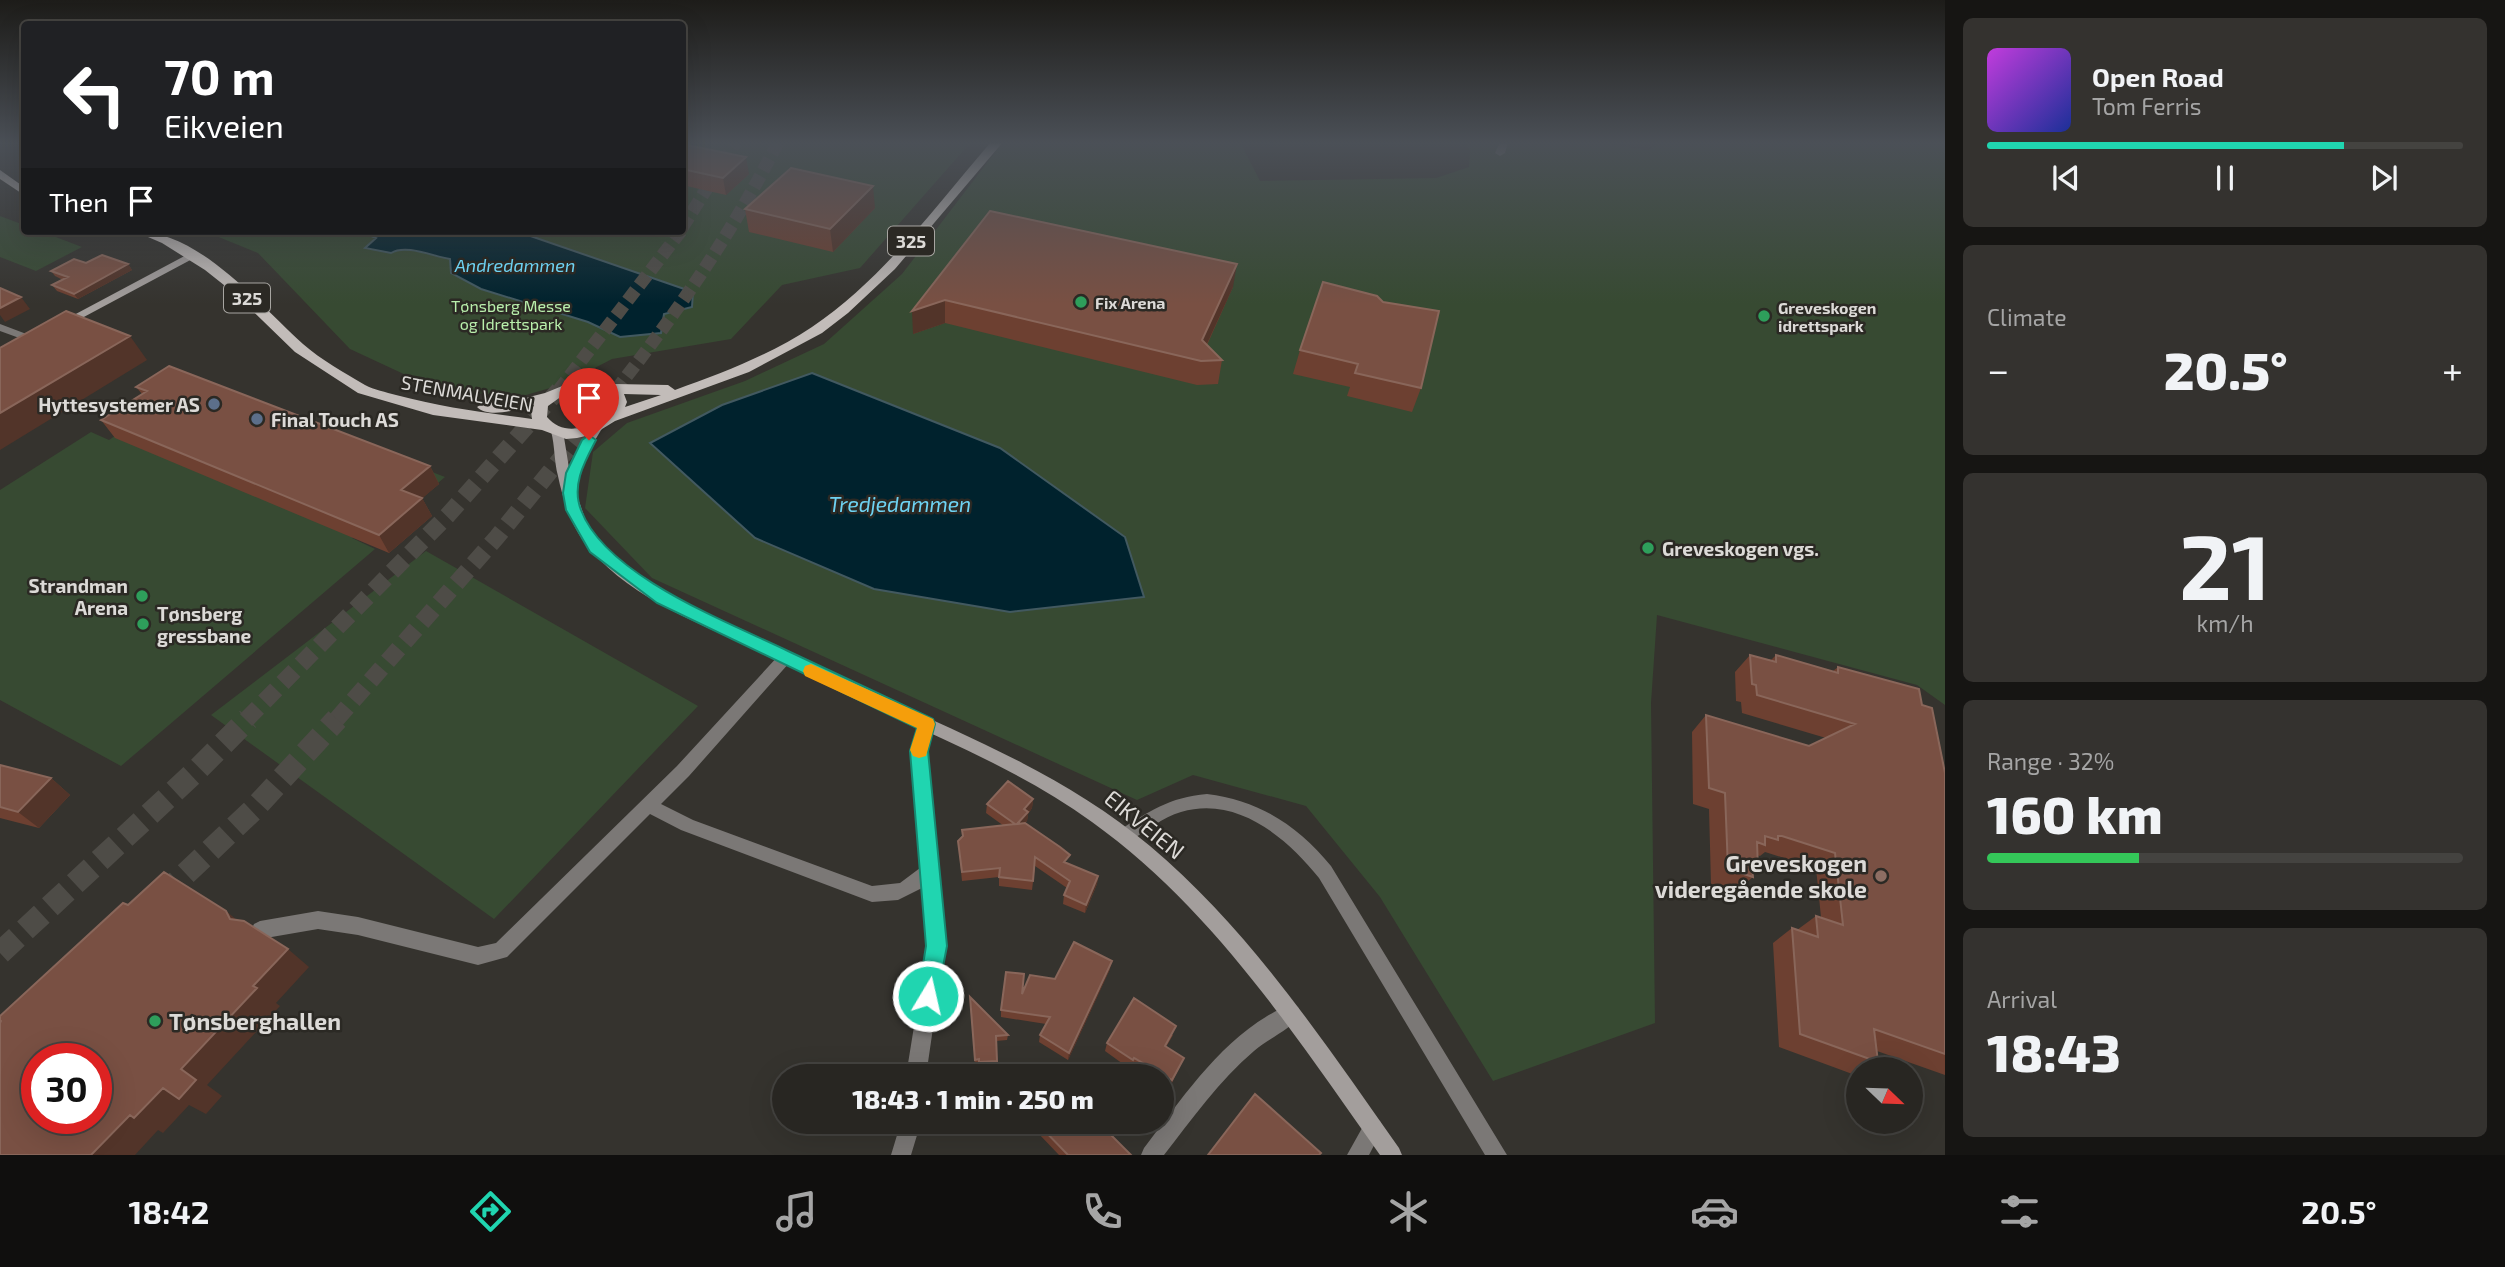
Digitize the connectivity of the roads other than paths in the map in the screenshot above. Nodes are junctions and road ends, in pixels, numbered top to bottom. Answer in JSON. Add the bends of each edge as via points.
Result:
{"nodes":[{"id":1,"x":951,"y":196,"type":"edge"},
{"id":2,"x":152,"y":235,"type":"edge"},
{"id":3,"x":192,"y":255,"type":"junction"},
{"id":4,"x":0,"y":327,"type":"edge"},
{"id":5,"x":57,"y":327,"type":"edge"},
{"id":6,"x":45,"y":334,"type":"edge"},
{"id":7,"x":33,"y":340,"type":"junction"},
{"id":8,"x":22,"y":347,"type":"edge"},
{"id":9,"x":345,"y":377,"type":"junction"},
{"id":10,"x":692,"y":387,"type":"junction"},
{"id":11,"x":614,"y":389,"type":"junction"},
{"id":12,"x":548,"y":397,"type":"junction"},
{"id":13,"x":613,"y":417,"type":"junction"},
{"id":14,"x":597,"y":427,"type":"junction"},
{"id":15,"x":551,"y":429,"type":"junction"},
{"id":16,"x":570,"y":493,"type":"junction"},
{"id":17,"x":785,"y":658,"type":"junction"},
{"id":18,"x":926,"y":724,"type":"junction"},
{"id":19,"x":650,"y":806,"type":"junction"},
{"id":20,"x":1124,"y":836,"type":"junction"},
{"id":21,"x":930,"y":869,"type":"junction"},
{"id":22,"x":260,"y":930,"type":"edge"},
{"id":23,"x":1291,"y":1014,"type":"junction"},
{"id":24,"x":918,"y":1064,"type":"edge"},
{"id":25,"x":1373,"y":1128,"type":"junction"},
{"id":26,"x":907,"y":1134,"type":"edge"},
{"id":27,"x":901,"y":1155,"type":"edge"},
{"id":28,"x":1151,"y":1155,"type":"edge"},
{"id":29,"x":1356,"y":1155,"type":"edge"},
{"id":30,"x":1392,"y":1155,"type":"edge"},
{"id":31,"x":1497,"y":1155,"type":"edge"}],
"edges":[{"from":1,"to":10,"type":"main road","number":"325","via":[[901,254],[835,316],[770,357]]},
{"from":2,"to":3,"type":"main road","name":"STENMALVEIEN","number":"325"},
{"from":3,"to":5,"type":"main road"},
{"from":3,"to":9,"type":"main road","name":"STENMALVEIEN","number":"325","via":[[229,282],[299,349]]},
{"from":4,"to":7,"type":"street"},
{"from":6,"to":7,"type":"main road"},
{"from":7,"to":8,"type":"main road"},
{"from":9,"to":12,"type":"main road","name":"STENMALVEIEN","number":"325","via":[[415,396],[478,406],[513,406]]},
{"from":9,"to":15,"type":"main road","name":"STENMALVEIEN","number":"325","via":[[363,390],[411,404]]},
{"from":10,"to":11,"type":"main road","number":"325"},
{"from":10,"to":13,"type":"main road","number":"325"},
{"from":11,"to":12,"type":"main road","name":"STENMALVEIEN","number":"325","via":[[582,383]]},
{"from":11,"to":13,"type":"main road","via":[[620,402]]},
{"from":12,"to":15,"type":"main road","name":"STENMALVEIEN","via":[[539,412],[540,420]]},
{"from":13,"to":14,"type":"main road","name":"STENMALVEIEN","number":"325"},
{"from":14,"to":15,"type":"main road","name":"STENMALVEIEN","number":"325","via":[[573,433]]},
{"from":14,"to":16,"type":"main road","via":[[581,453]]},
{"from":15,"to":16,"type":"main road","name":"EIKVEIEN"},
{"from":16,"to":17,"type":"main road","name":"EIKVEIEN","via":[[584,533],[628,574],[663,599]]},
{"from":17,"to":18,"type":"main road","name":"EIKVEIEN"},
{"from":17,"to":19,"type":"street"},
{"from":18,"to":20,"type":"main road","name":"EIKVEIEN","via":[[1062,791]]},
{"from":18,"to":21,"type":"street","via":[[919,751]]},
{"from":19,"to":21,"type":"street","via":[[687,825],[872,894],[908,890]]},
{"from":19,"to":22,"type":"street","via":[[501,951],[478,956],[318,920]]},
{"from":20,"to":23,"type":"main road","name":"EIKVEIEN","via":[[1183,886],[1226,931]]},
{"from":20,"to":31,"type":"street","via":[[1174,807],[1202,802],[1251,811],[1294,836],[1325,872]]},
{"from":21,"to":24,"type":"street","via":[[936,946]]},
{"from":23,"to":25,"type":"main road","name":"EIKVEIEN"},
{"from":23,"to":28,"type":"street","via":[[1256,1033],[1228,1059]]},
{"from":25,"to":29,"type":"street"},
{"from":25,"to":30,"type":"main road","name":"EIKVEIEN"},
{"from":26,"to":27,"type":"street"}]}
